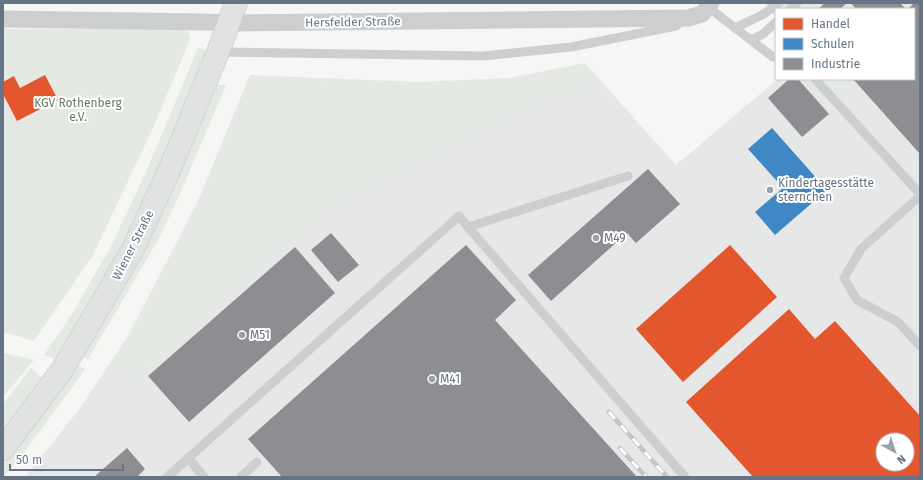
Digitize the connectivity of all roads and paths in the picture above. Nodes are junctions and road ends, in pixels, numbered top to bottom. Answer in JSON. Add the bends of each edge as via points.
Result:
{"nodes":[{"id":1,"x":779,"y":3,"type":"edge"},
{"id":2,"x":702,"y":11,"type":"edge"},
{"id":3,"x":232,"y":13,"type":"edge"},
{"id":4,"x":3,"y":19,"type":"edge"},
{"id":5,"x":775,"y":23,"type":"edge"},
{"id":6,"x":735,"y":28,"type":"junction"},
{"id":7,"x":755,"y":38,"type":"junction"},
{"id":8,"x":218,"y":52,"type":"junction"},
{"id":9,"x":775,"y":57,"type":"edge"},
{"id":10,"x":816,"y":80,"type":"edge"},
{"id":11,"x":628,"y":176,"type":"dead end"},
{"id":12,"x":920,"y":195,"type":"edge"},
{"id":13,"x":468,"y":227,"type":"junction"},
{"id":14,"x":920,"y":346,"type":"edge"},
{"id":15,"x":3,"y":448,"type":"edge"},
{"id":16,"x":188,"y":458,"type":"junction"},
{"id":17,"x":257,"y":462,"type":"dead end"},
{"id":18,"x":167,"y":477,"type":"edge"},
{"id":19,"x":204,"y":477,"type":"edge"},
{"id":20,"x":241,"y":477,"type":"edge"},
{"id":21,"x":685,"y":477,"type":"edge"}],
"edges":[{"from":1,"to":6,"type":"lane","via":[[762,15]]},
{"from":2,"to":3,"type":"street","name":"Hersfelder Straße"},
{"from":2,"to":6,"type":"lane"},
{"from":2,"to":8,"type":"lane","via":[[676,26],[570,47],[483,56]]},
{"from":3,"to":4,"type":"street","name":"Hersfelder Straße","via":[[204,22]]},
{"from":3,"to":8,"type":"main road","name":"Wiener Straße"},
{"from":5,"to":7,"type":"lane"},
{"from":6,"to":7,"type":"lane"},
{"from":7,"to":9,"type":"lane"},
{"from":8,"to":15,"type":"main road","name":"Wiener Straße","via":[[172,164],[134,247],[62,370]]},
{"from":10,"to":12,"type":"lane"},
{"from":11,"to":13,"type":"lane"},
{"from":12,"to":14,"type":"lane","via":[[861,249],[844,278],[856,300],[898,322]]},
{"from":13,"to":16,"type":"lane","via":[[459,216]]},
{"from":13,"to":21,"type":"lane"},
{"from":16,"to":18,"type":"lane"},
{"from":16,"to":19,"type":"lane"},
{"from":17,"to":20,"type":"lane"}]}
